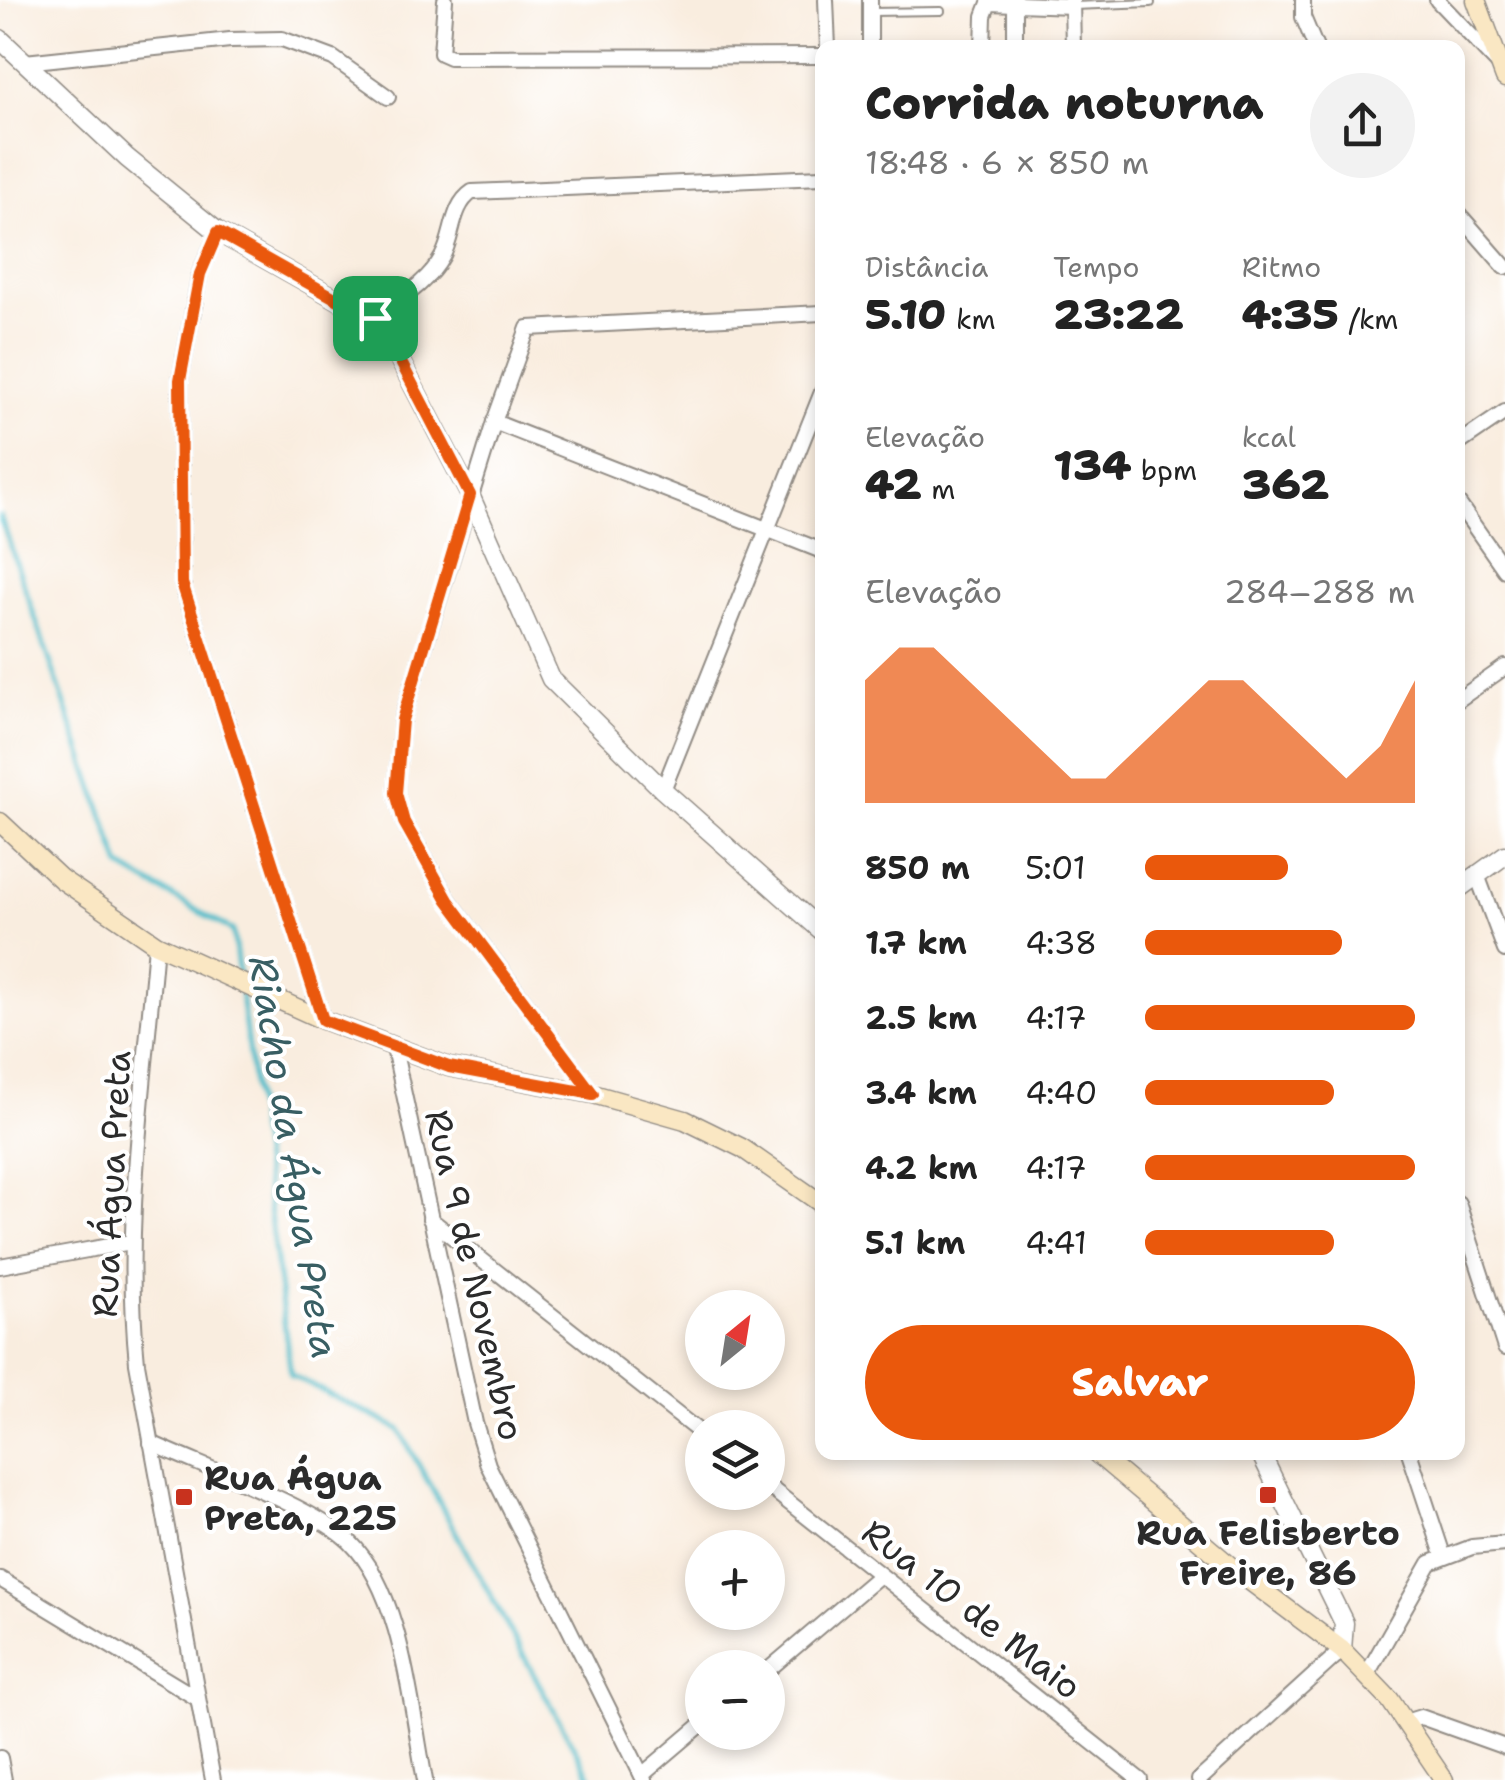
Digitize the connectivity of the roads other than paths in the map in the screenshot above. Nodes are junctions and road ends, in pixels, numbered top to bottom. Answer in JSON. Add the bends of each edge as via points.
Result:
{"nodes":[{"id":1,"x":445,"y":0,"type":"edge"},
{"id":2,"x":826,"y":0,"type":"edge"},
{"id":3,"x":1302,"y":0,"type":"edge"},
{"id":4,"x":1437,"y":0,"type":"edge"},
{"id":5,"x":1476,"y":0,"type":"edge"},
{"id":6,"x":1015,"y":2,"type":"edge"},
{"id":7,"x":1072,"y":3,"type":"edge"},
{"id":8,"x":1151,"y":3,"type":"dead end"},
{"id":9,"x":870,"y":6,"type":"edge"},
{"id":10,"x":941,"y":12,"type":"dead end"},
{"id":11,"x":0,"y":39,"type":"edge"},
{"id":12,"x":828,"y":40,"type":"edge"},
{"id":13,"x":870,"y":40,"type":"edge"},
{"id":14,"x":984,"y":40,"type":"edge"},
{"id":15,"x":1014,"y":40,"type":"edge"},
{"id":16,"x":1073,"y":40,"type":"edge"},
{"id":17,"x":1313,"y":40,"type":"edge"},
{"id":18,"x":815,"y":56,"type":"edge"},
{"id":19,"x":25,"y":62,"type":"junction"},
{"id":20,"x":1503,"y":72,"type":"edge"},
{"id":21,"x":388,"y":97,"type":"dead end"},
{"id":22,"x":815,"y":178,"type":"edge"},
{"id":23,"x":1465,"y":221,"type":"edge"},
{"id":24,"x":218,"y":232,"type":"junction"},
{"id":25,"x":1505,"y":267,"type":"edge"},
{"id":26,"x":815,"y":313,"type":"edge"},
{"id":27,"x":375,"y":318,"type":"junction"},
{"id":28,"x":815,"y":410,"type":"edge"},
{"id":29,"x":1505,"y":412,"type":"edge"},
{"id":30,"x":494,"y":422,"type":"junction"},
{"id":31,"x":1465,"y":439,"type":"edge"},
{"id":32,"x":470,"y":495,"type":"junction"},
{"id":33,"x":1465,"y":512,"type":"edge"},
{"id":34,"x":768,"y":530,"type":"junction"},
{"id":35,"x":815,"y":548,"type":"edge"},
{"id":36,"x":1505,"y":570,"type":"edge"},
{"id":37,"x":1505,"y":667,"type":"edge"},
{"id":38,"x":1465,"y":695,"type":"edge"},
{"id":39,"x":663,"y":790,"type":"junction"},
{"id":40,"x":0,"y":822,"type":"edge"},
{"id":41,"x":1505,"y":855,"type":"edge"},
{"id":42,"x":1478,"y":875,"type":"junction"},
{"id":43,"x":1465,"y":884,"type":"edge"},
{"id":44,"x":815,"y":925,"type":"edge"},
{"id":45,"x":156,"y":944,"type":"junction"},
{"id":46,"x":1505,"y":950,"type":"edge"},
{"id":47,"x":323,"y":1020,"type":"junction"},
{"id":48,"x":394,"y":1048,"type":"junction"},
{"id":49,"x":593,"y":1094,"type":"junction"},
{"id":50,"x":815,"y":1199,"type":"edge"},
{"id":51,"x":430,"y":1219,"type":"junction"},
{"id":52,"x":1465,"y":1225,"type":"edge"},
{"id":53,"x":131,"y":1242,"type":"junction"},
{"id":54,"x":0,"y":1266,"type":"edge"},
{"id":55,"x":1505,"y":1348,"type":"edge"},
{"id":56,"x":685,"y":1421,"type":"edge"},
{"id":57,"x":152,"y":1443,"type":"junction"},
{"id":58,"x":1105,"y":1460,"type":"edge"},
{"id":59,"x":1264,"y":1460,"type":"edge"},
{"id":60,"x":1412,"y":1460,"type":"edge"},
{"id":61,"x":785,"y":1500,"type":"edge"},
{"id":62,"x":1505,"y":1544,"type":"edge"},
{"id":63,"x":1444,"y":1555,"type":"junction"},
{"id":64,"x":880,"y":1575,"type":"junction"},
{"id":65,"x":0,"y":1579,"type":"edge"},
{"id":66,"x":1342,"y":1650,"type":"junction"},
{"id":67,"x":785,"y":1656,"type":"edge"},
{"id":68,"x":1367,"y":1674,"type":"junction"},
{"id":69,"x":194,"y":1697,"type":"junction"},
{"id":70,"x":1405,"y":1722,"type":"junction"},
{"id":71,"x":685,"y":1740,"type":"edge"},
{"id":72,"x":1505,"y":1747,"type":"edge"},
{"id":73,"x":0,"y":1758,"type":"edge"},
{"id":74,"x":643,"y":1778,"type":"edge"},
{"id":75,"x":4,"y":1780,"type":"edge"},
{"id":76,"x":213,"y":1780,"type":"edge"},
{"id":77,"x":425,"y":1780,"type":"edge"},
{"id":78,"x":1140,"y":1780,"type":"edge"},
{"id":79,"x":1199,"y":1780,"type":"edge"},
{"id":80,"x":1444,"y":1780,"type":"edge"}],
"edges":[{"from":1,"to":18,"type":"street","via":[[441,54],[450,58]]},
{"from":2,"to":12,"type":"street"},
{"from":3,"to":17,"type":"street"},
{"from":4,"to":20,"type":"street"},
{"from":5,"to":20,"type":"main road"},
{"from":6,"to":7,"type":"street"},
{"from":6,"to":14,"type":"street","via":[[986,4]]},
{"from":6,"to":15,"type":"street"},
{"from":7,"to":8,"type":"lane"},
{"from":7,"to":16,"type":"street"},
{"from":9,"to":10,"type":"lane"},
{"from":9,"to":13,"type":"street"},
{"from":11,"to":19,"type":"street"},
{"from":19,"to":21,"type":"street","via":[[282,39],[333,58]]},
{"from":19,"to":24,"type":"street"},
{"from":22,"to":27,"type":"street","via":[[472,192],[461,202],[432,272]]},
{"from":23,"to":25,"type":"street"},
{"from":24,"to":27,"type":"street"},
{"from":24,"to":47,"type":"street","via":[[200,274],[180,380],[182,583]]},
{"from":26,"to":30,"type":"street","via":[[537,325],[522,334]]},
{"from":27,"to":32,"type":"street"},
{"from":28,"to":34,"type":"street"},
{"from":29,"to":31,"type":"street"},
{"from":30,"to":32,"type":"street"},
{"from":30,"to":34,"type":"street"},
{"from":32,"to":39,"type":"street","via":[[550,679]]},
{"from":32,"to":49,"type":"street","via":[[402,720],[396,793],[404,822],[448,900]]},
{"from":33,"to":36,"type":"street"},
{"from":34,"to":35,"type":"street"},
{"from":34,"to":39,"type":"street"},
{"from":37,"to":38,"type":"street"},
{"from":39,"to":44,"type":"street"},
{"from":40,"to":45,"type":"main road","via":[[61,880]]},
{"from":41,"to":42,"type":"street"},
{"from":42,"to":43,"type":"street"},
{"from":42,"to":46,"type":"street"},
{"from":45,"to":47,"type":"main road"},
{"from":45,"to":53,"type":"street","name":"Rua Água Preta"},
{"from":47,"to":48,"type":"main road"},
{"from":48,"to":49,"type":"main road","via":[[502,1080]]},
{"from":48,"to":51,"type":"street","name":"Rua 9 de Novembro"},
{"from":49,"to":50,"type":"main road","via":[[685,1120],[742,1148]]},
{"from":51,"to":56,"type":"street"},
{"from":51,"to":74,"type":"street","name":"Rua 9 de Novembro","via":[[488,1465]]},
{"from":52,"to":55,"type":"street"},
{"from":53,"to":54,"type":"street"},
{"from":53,"to":57,"type":"street","name":"Rua Água Preta","via":[[133,1323]]},
{"from":57,"to":69,"type":"street","name":"Rua Água Preta"},
{"from":57,"to":77,"type":"street","via":[[318,1519],[358,1550],[392,1620]]},
{"from":58,"to":66,"type":"main road"},
{"from":59,"to":66,"type":"street","via":[[1344,1623]]},
{"from":60,"to":63,"type":"street"},
{"from":61,"to":64,"type":"street","name":"Rua 10 de Maio"},
{"from":62,"to":63,"type":"street"},
{"from":63,"to":68,"type":"street","via":[[1424,1570]]},
{"from":64,"to":67,"type":"street"},
{"from":64,"to":78,"type":"street","name":"Rua 10 de Maio"},
{"from":65,"to":69,"type":"street"},
{"from":66,"to":68,"type":"main road"},
{"from":66,"to":79,"type":"street"},
{"from":68,"to":70,"type":"main road"},
{"from":69,"to":76,"type":"street","name":"Rua Água Preta"},
{"from":70,"to":72,"type":"street","via":[[1421,1717]]},
{"from":70,"to":80,"type":"main road"},
{"from":71,"to":74,"type":"street"},
{"from":73,"to":75,"type":"street"}]}
